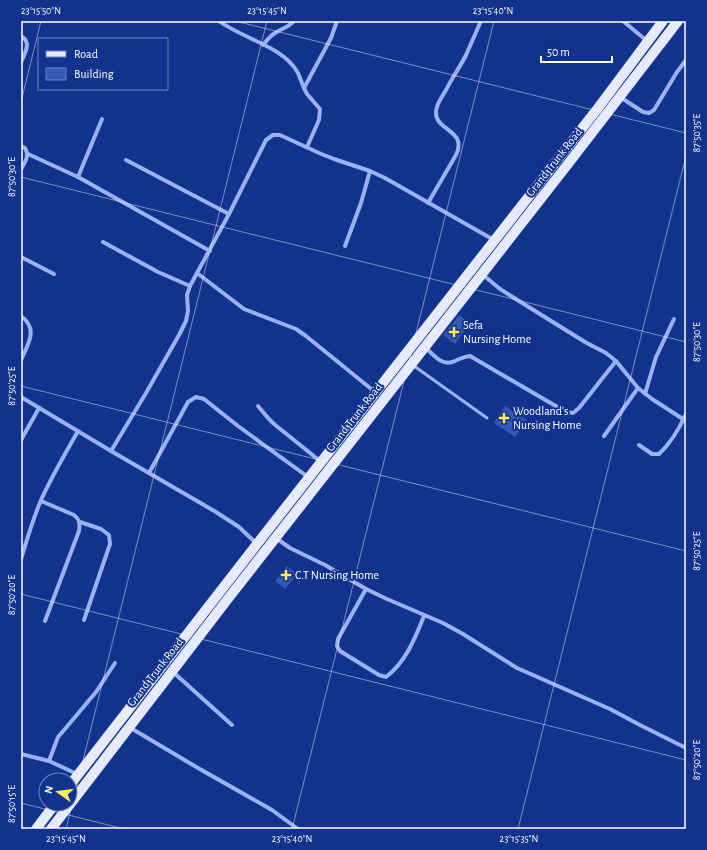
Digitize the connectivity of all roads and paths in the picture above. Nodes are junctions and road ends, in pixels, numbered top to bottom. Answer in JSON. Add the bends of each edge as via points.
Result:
{"nodes":[{"id":1,"x":219,"y":21,"type":"edge"},
{"id":2,"x":294,"y":21,"type":"edge"},
{"id":3,"x":337,"y":21,"type":"edge"},
{"id":4,"x":481,"y":21,"type":"edge"},
{"id":5,"x":623,"y":21,"type":"edge"},
{"id":6,"x":664,"y":21,"type":"edge"},
{"id":7,"x":678,"y":21,"type":"edge"},
{"id":8,"x":21,"y":36,"type":"edge"},
{"id":9,"x":648,"y":41,"type":"junction"},
{"id":10,"x":263,"y":45,"type":"junction"},
{"id":11,"x":686,"y":60,"type":"edge"},
{"id":12,"x":21,"y":62,"type":"edge"},
{"id":13,"x":304,"y":88,"type":"junction"},
{"id":14,"x":620,"y":97,"type":"junction"},
{"id":15,"x":102,"y":118,"type":"dead end"},
{"id":16,"x":21,"y":146,"type":"edge"},
{"id":17,"x":307,"y":148,"type":"junction"},
{"id":18,"x":28,"y":154,"type":"junction"},
{"id":19,"x":126,"y":160,"type":"dead end"},
{"id":20,"x":21,"y":169,"type":"edge"},
{"id":21,"x":370,"y":171,"type":"junction"},
{"id":22,"x":78,"y":177,"type":"junction"},
{"id":23,"x":428,"y":203,"type":"junction"},
{"id":24,"x":230,"y":214,"type":"junction"},
{"id":25,"x":495,"y":240,"type":"junction"},
{"id":26,"x":103,"y":242,"type":"dead end"},
{"id":27,"x":345,"y":246,"type":"dead end"},
{"id":28,"x":210,"y":251,"type":"junction"},
{"id":29,"x":21,"y":257,"type":"edge"},
{"id":30,"x":197,"y":273,"type":"junction"},
{"id":31,"x":54,"y":274,"type":"dead end"},
{"id":32,"x":482,"y":274,"type":"junction"},
{"id":33,"x":190,"y":286,"type":"junction"},
{"id":34,"x":21,"y":316,"type":"edge"},
{"id":35,"x":674,"y":319,"type":"dead end"},
{"id":36,"x":425,"y":347,"type":"junction"},
{"id":37,"x":21,"y":360,"type":"edge"},
{"id":38,"x":616,"y":361,"type":"junction"},
{"id":39,"x":412,"y":364,"type":"junction"},
{"id":40,"x":638,"y":388,"type":"junction"},
{"id":41,"x":375,"y":392,"type":"junction"},
{"id":42,"x":645,"y":394,"type":"junction"},
{"id":43,"x":21,"y":397,"type":"edge"},
{"id":44,"x":258,"y":406,"type":"dead end"},
{"id":45,"x":39,"y":408,"type":"junction"},
{"id":46,"x":686,"y":414,"type":"edge"},
{"id":47,"x":487,"y":418,"type":"dead end"},
{"id":48,"x":685,"y":420,"type":"edge"},
{"id":49,"x":78,"y":431,"type":"junction"},
{"id":50,"x":604,"y":436,"type":"dead end"},
{"id":51,"x":21,"y":440,"type":"edge"},
{"id":52,"x":639,"y":446,"type":"dead end"},
{"id":53,"x":111,"y":451,"type":"junction"},
{"id":54,"x":321,"y":461,"type":"junction"},
{"id":55,"x":149,"y":473,"type":"junction"},
{"id":56,"x":308,"y":477,"type":"junction"},
{"id":57,"x":41,"y":500,"type":"junction"},
{"id":58,"x":80,"y":522,"type":"junction"},
{"id":59,"x":276,"y":538,"type":"junction"},
{"id":60,"x":257,"y":544,"type":"junction"},
{"id":61,"x":21,"y":559,"type":"edge"},
{"id":62,"x":366,"y":589,"type":"junction"},
{"id":63,"x":424,"y":616,"type":"junction"},
{"id":64,"x":84,"y":620,"type":"dead end"},
{"id":65,"x":45,"y":622,"type":"dead end"},
{"id":66,"x":115,"y":663,"type":"dead end"},
{"id":67,"x":172,"y":671,"type":"junction"},
{"id":68,"x":232,"y":726,"type":"dead end"},
{"id":69,"x":129,"y":727,"type":"junction"},
{"id":70,"x":686,"y":748,"type":"edge"},
{"id":71,"x":21,"y":754,"type":"edge"},
{"id":72,"x":49,"y":761,"type":"junction"},
{"id":73,"x":72,"y":772,"type":"edge"},
{"id":74,"x":78,"y":775,"type":"edge"},
{"id":75,"x":49,"y":812,"type":"edge"},
{"id":76,"x":36,"y":829,"type":"edge"},
{"id":77,"x":51,"y":829,"type":"edge"},
{"id":78,"x":298,"y":829,"type":"edge"}],
"edges":[{"from":1,"to":10,"type":"street"},
{"from":2,"to":10,"type":"street","via":[[275,32]]},
{"from":3,"to":13,"type":"street","via":[[331,38]]},
{"from":4,"to":23,"type":"street","via":[[466,56],[438,104],[438,121],[456,136],[459,146]]},
{"from":5,"to":9,"type":"street"},
{"from":6,"to":9,"type":"main road","name":"Grand Trunk Road"},
{"from":7,"to":14,"type":"main road","name":"Grand Trunk Road"},
{"from":8,"to":12,"type":"street","via":[[26,41],[27,50]]},
{"from":9,"to":25,"type":"main road","name":"Grand Trunk Road"},
{"from":10,"to":13,"type":"street","via":[[286,59],[297,72]]},
{"from":11,"to":14,"type":"street","via":[[654,110],[649,113],[643,112]]},
{"from":13,"to":17,"type":"street","via":[[320,109],[319,120]]},
{"from":14,"to":32,"type":"main road","name":"Grand Trunk Road"},
{"from":15,"to":22,"type":"street"},
{"from":16,"to":18,"type":"street"},
{"from":17,"to":21,"type":"street"},
{"from":17,"to":24,"type":"street","via":[[280,135],[273,135],[266,140]]},
{"from":18,"to":20,"type":"street"},
{"from":18,"to":22,"type":"street"},
{"from":19,"to":24,"type":"street"},
{"from":21,"to":23,"type":"street"},
{"from":21,"to":27,"type":"street"},
{"from":22,"to":28,"type":"street"},
{"from":23,"to":25,"type":"street"},
{"from":24,"to":28,"type":"street"},
{"from":25,"to":41,"type":"main road","name":"Grand Trunk Road"},
{"from":26,"to":33,"type":"street"},
{"from":28,"to":30,"type":"street"},
{"from":29,"to":31,"type":"street"},
{"from":30,"to":33,"type":"street"},
{"from":30,"to":41,"type":"street","via":[[244,309],[301,332]]},
{"from":32,"to":36,"type":"main road","name":"Grand Trunk Road"},
{"from":32,"to":38,"type":"street","via":[[518,301]]},
{"from":33,"to":53,"type":"street","via":[[186,321]]},
{"from":34,"to":37,"type":"street","via":[[31,328],[31,338]]},
{"from":35,"to":42,"type":"street","via":[[656,357]]},
{"from":36,"to":38,"type":"street","via":[[441,362],[449,363],[470,356],[566,412],[574,413]]},
{"from":36,"to":39,"type":"main road","name":"Grand Trunk Road"},
{"from":38,"to":40,"type":"street"},
{"from":39,"to":47,"type":"lane"},
{"from":39,"to":59,"type":"main road","name":"Grand Trunk Road"},
{"from":40,"to":42,"type":"street"},
{"from":40,"to":50,"type":"street"},
{"from":41,"to":54,"type":"main road","name":"Grand Trunk Road"},
{"from":42,"to":48,"type":"street"},
{"from":43,"to":45,"type":"street"},
{"from":44,"to":54,"type":"street","via":[[274,424]]},
{"from":45,"to":49,"type":"street"},
{"from":45,"to":51,"type":"street"},
{"from":46,"to":48,"type":"street"},
{"from":48,"to":52,"type":"street","via":[[659,454],[652,454]]},
{"from":49,"to":53,"type":"street"},
{"from":49,"to":57,"type":"street"},
{"from":53,"to":55,"type":"street"},
{"from":54,"to":56,"type":"main road","name":"Grand Trunk Road"},
{"from":55,"to":56,"type":"street","via":[[188,402],[196,397],[204,399]]},
{"from":55,"to":60,"type":"street","via":[[239,527]]},
{"from":56,"to":60,"type":"main road","name":"Grand Trunk Road"},
{"from":57,"to":58,"type":"street","via":[[74,515]]},
{"from":57,"to":61,"type":"street"},
{"from":58,"to":64,"type":"street","via":[[101,529],[109,535],[110,544]]},
{"from":58,"to":65,"type":"street","via":[[79,531]]},
{"from":59,"to":62,"type":"street"},
{"from":59,"to":67,"type":"main road","name":"Grand Trunk Road"},
{"from":60,"to":74,"type":"main road","name":"Grand Trunk Road"},
{"from":62,"to":63,"type":"street"},
{"from":62,"to":63,"type":"street","via":[[336,646],[379,675],[386,677],[405,656]]},
{"from":63,"to":70,"type":"street","via":[[443,623],[537,678],[610,709]]},
{"from":66,"to":72,"type":"street","via":[[92,697],[58,738]]},
{"from":67,"to":68,"type":"street"},
{"from":67,"to":69,"type":"main road","name":"Grand Trunk Road"},
{"from":69,"to":77,"type":"main road","name":"Grand Trunk Road"},
{"from":69,"to":78,"type":"street","via":[[272,810]]},
{"from":71,"to":72,"type":"street"},
{"from":72,"to":73,"type":"street"},
{"from":75,"to":76,"type":"main road"}]}
